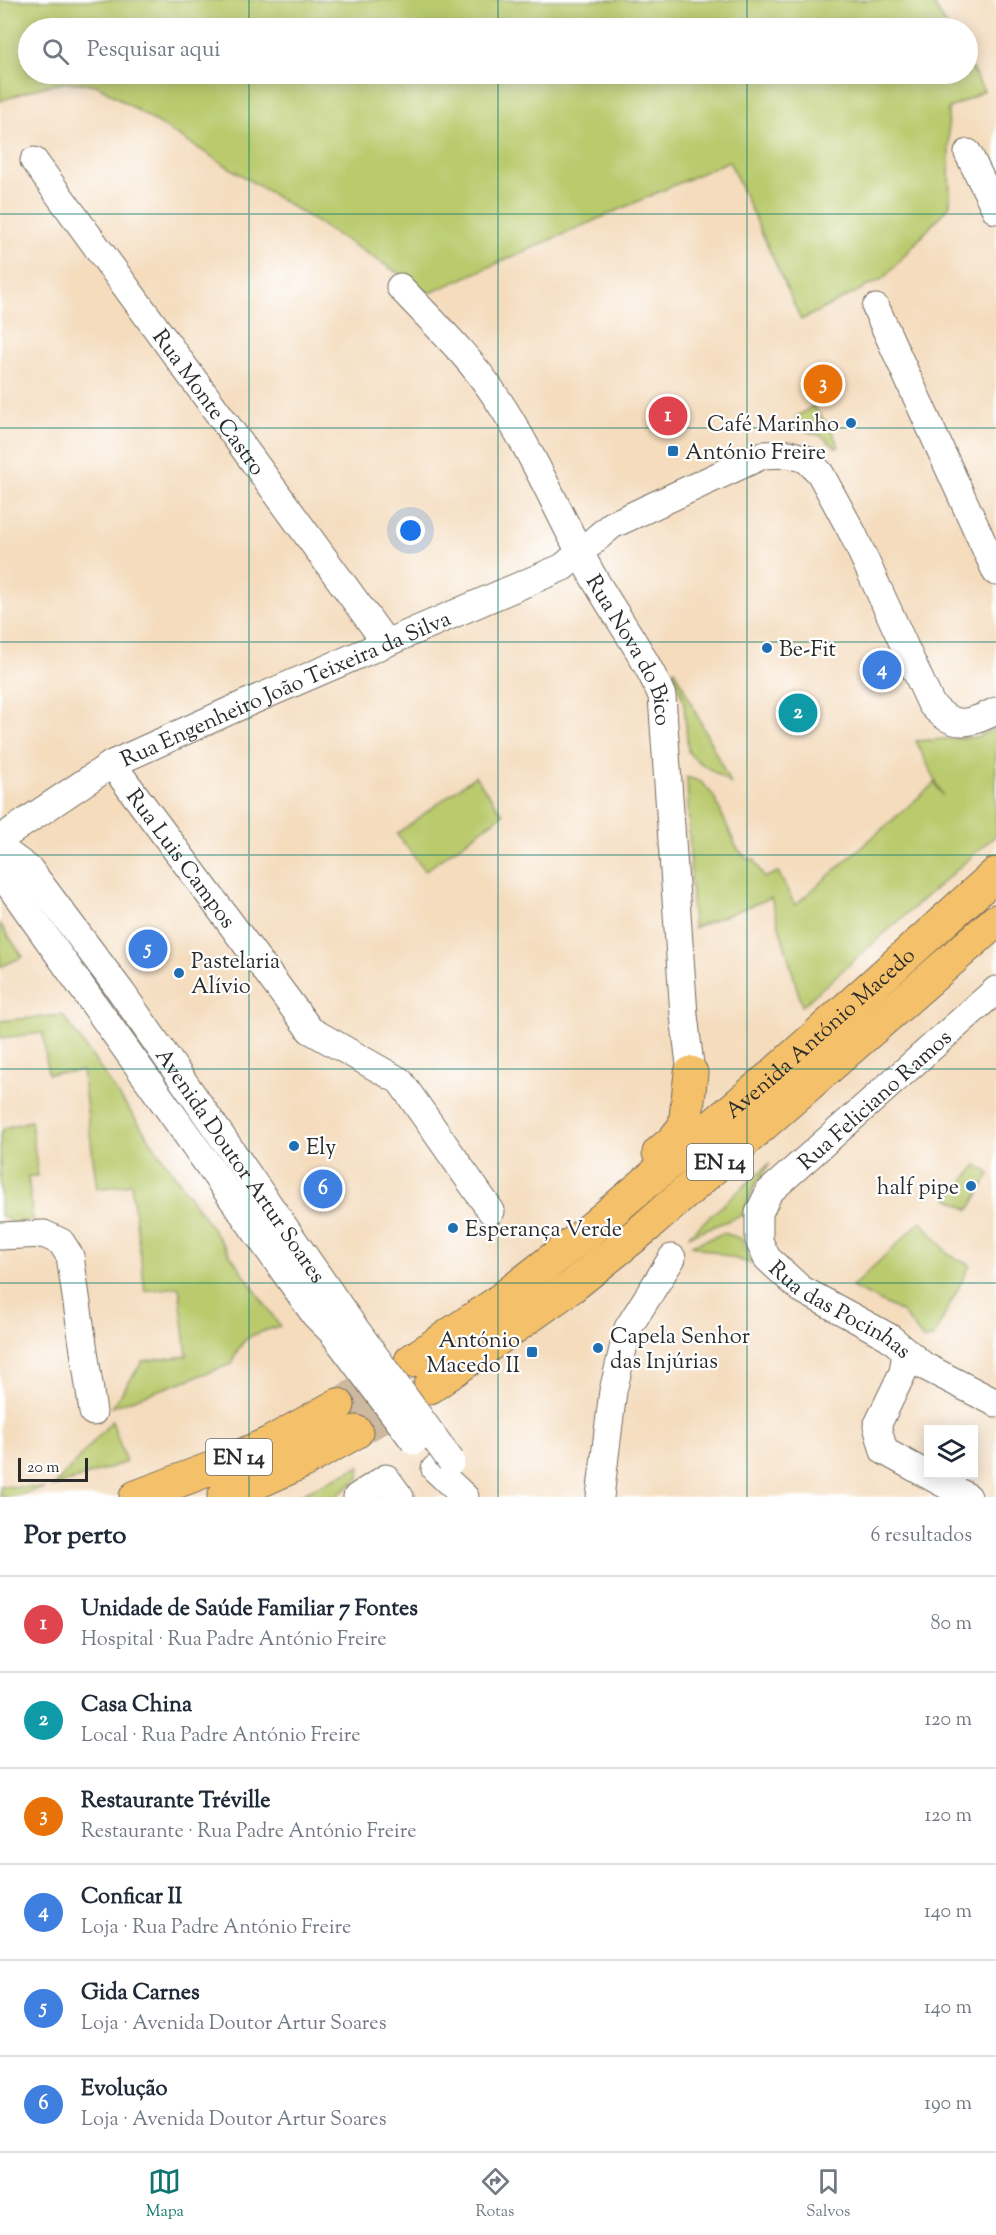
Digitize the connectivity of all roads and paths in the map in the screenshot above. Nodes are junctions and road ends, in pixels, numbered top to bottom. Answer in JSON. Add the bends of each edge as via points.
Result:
{"nodes":[{"id":1,"x":968,"y":153,"type":"dead end"},
{"id":2,"x":33,"y":161,"type":"dead end"},
{"id":3,"x":996,"y":210,"type":"edge"},
{"id":4,"x":399,"y":287,"type":"dead end"},
{"id":5,"x":876,"y":308,"type":"dead end"},
{"id":6,"x":580,"y":553,"type":"junction"},
{"id":7,"x":996,"y":572,"type":"edge"},
{"id":8,"x":386,"y":643,"type":"junction"},
{"id":9,"x":996,"y":711,"type":"edge"},
{"id":10,"x":112,"y":765,"type":"junction"},
{"id":11,"x":0,"y":839,"type":"edge"},
{"id":12,"x":0,"y":848,"type":"edge"},
{"id":13,"x":0,"y":862,"type":"edge"},
{"id":14,"x":996,"y":874,"type":"edge"},
{"id":15,"x":996,"y":921,"type":"edge"},
{"id":16,"x":996,"y":990,"type":"edge"},
{"id":17,"x":691,"y":1073,"type":"junction"},
{"id":18,"x":774,"y":1074,"type":"junction"},
{"id":19,"x":491,"y":1211,"type":"dead end"},
{"id":20,"x":759,"y":1213,"type":"joint"},
{"id":21,"x":592,"y":1227,"type":"junction"},
{"id":22,"x":0,"y":1236,"type":"edge"},
{"id":23,"x":672,"y":1258,"type":"dead end"},
{"id":24,"x":340,"y":1326,"type":"junction"},
{"id":25,"x":906,"y":1352,"type":"junction"},
{"id":26,"x":411,"y":1361,"type":"tunnel mouth"},
{"id":27,"x":430,"y":1387,"type":"tunnel mouth"},
{"id":28,"x":996,"y":1403,"type":"edge"},
{"id":29,"x":338,"y":1405,"type":"tunnel mouth"},
{"id":30,"x":93,"y":1412,"type":"dead end"},
{"id":31,"x":356,"y":1432,"type":"tunnel mouth"},
{"id":32,"x":964,"y":1496,"type":"edge"},
{"id":33,"x":136,"y":1497,"type":"edge"},
{"id":34,"x":224,"y":1497,"type":"edge"},
{"id":35,"x":357,"y":1497,"type":"edge"},
{"id":36,"x":400,"y":1497,"type":"edge"},
{"id":37,"x":466,"y":1497,"type":"edge"},
{"id":38,"x":600,"y":1497,"type":"edge"}],
"edges":[{"from":1,"to":3,"type":"street"},
{"from":2,"to":8,"type":"street","name":"Rua Monte Castro"},
{"from":4,"to":6,"type":"street","name":"Rua Nova do Bico","via":[[474,366],[496,397]]},
{"from":5,"to":7,"type":"street"},
{"from":6,"to":8,"type":"street","name":"Rua Engenheiro João Teixeira da Silva","via":[[563,567]]},
{"from":6,"to":9,"type":"street","name":"Rua Engenheiro João Teixeira da Silva","via":[[612,525],[764,455],[789,454],[806,459],[820,473],[852,534],[931,704],[943,718],[966,724]]},
{"from":6,"to":17,"type":"street","name":"Rua Nova do Bico","via":[[662,696]]},
{"from":8,"to":10,"type":"street","name":"Rua Engenheiro João Teixeira da Silva"},
{"from":10,"to":11,"type":"street","name":"Rua Engenheiro João Teixeira da Silva"},
{"from":10,"to":19,"type":"street","name":"Rua Luis Campos","via":[[310,1030],[400,1081]]},
{"from":12,"to":24,"type":"street","name":"Avenida Doutor Artur Soares","via":[[30,870],[122,993]]},
{"from":13,"to":24,"type":"street","name":"Avenida Doutor Artur Soares","via":[[7,882],[315,1315]]},
{"from":14,"to":18,"type":"highway","name":"Avenida António Macedo","number":"EN 14"},
{"from":15,"to":27,"type":"highway","name":"Avenida António Macedo","number":"EN 14","via":[[647,1226],[570,1287]]},
{"from":16,"to":20,"type":"street","name":"Rua Feliciano Ramos","via":[[769,1192]]},
{"from":17,"to":18,"type":"highway","via":[[698,1085],[713,1095],[732,1094]]},
{"from":17,"to":21,"type":"highway","via":[[685,1126],[619,1188]]},
{"from":18,"to":21,"type":"highway","name":"Avenida António Macedo","number":"EN 14"},
{"from":20,"to":25,"type":"street","name":"Rua das Pocinhas","via":[[759,1241],[767,1258],[801,1289],[889,1337]]},
{"from":21,"to":26,"type":"highway","name":"Avenida António Macedo","number":"EN 14","via":[[494,1305]]},
{"from":22,"to":30,"type":"street","via":[[44,1234],[60,1242],[70,1256]]},
{"from":23,"to":38,"type":"street","via":[[628,1328],[613,1391]]},
{"from":24,"to":37,"type":"street","name":"Avenida Doutor Artur Soares","bridge":true},
{"from":25,"to":28,"type":"street","via":[[924,1366]]},
{"from":25,"to":32,"type":"street","name":"Rua das Pocinhas","via":[[903,1372],[877,1426],[884,1451]]},
{"from":29,"to":33,"type":"highway","number":"EN 14","via":[[270,1443]]},
{"from":31,"to":34,"type":"highway","number":"EN 14","via":[[302,1462]]},
{"from":35,"to":36,"type":"street","via":[[386,1478]]}]}
